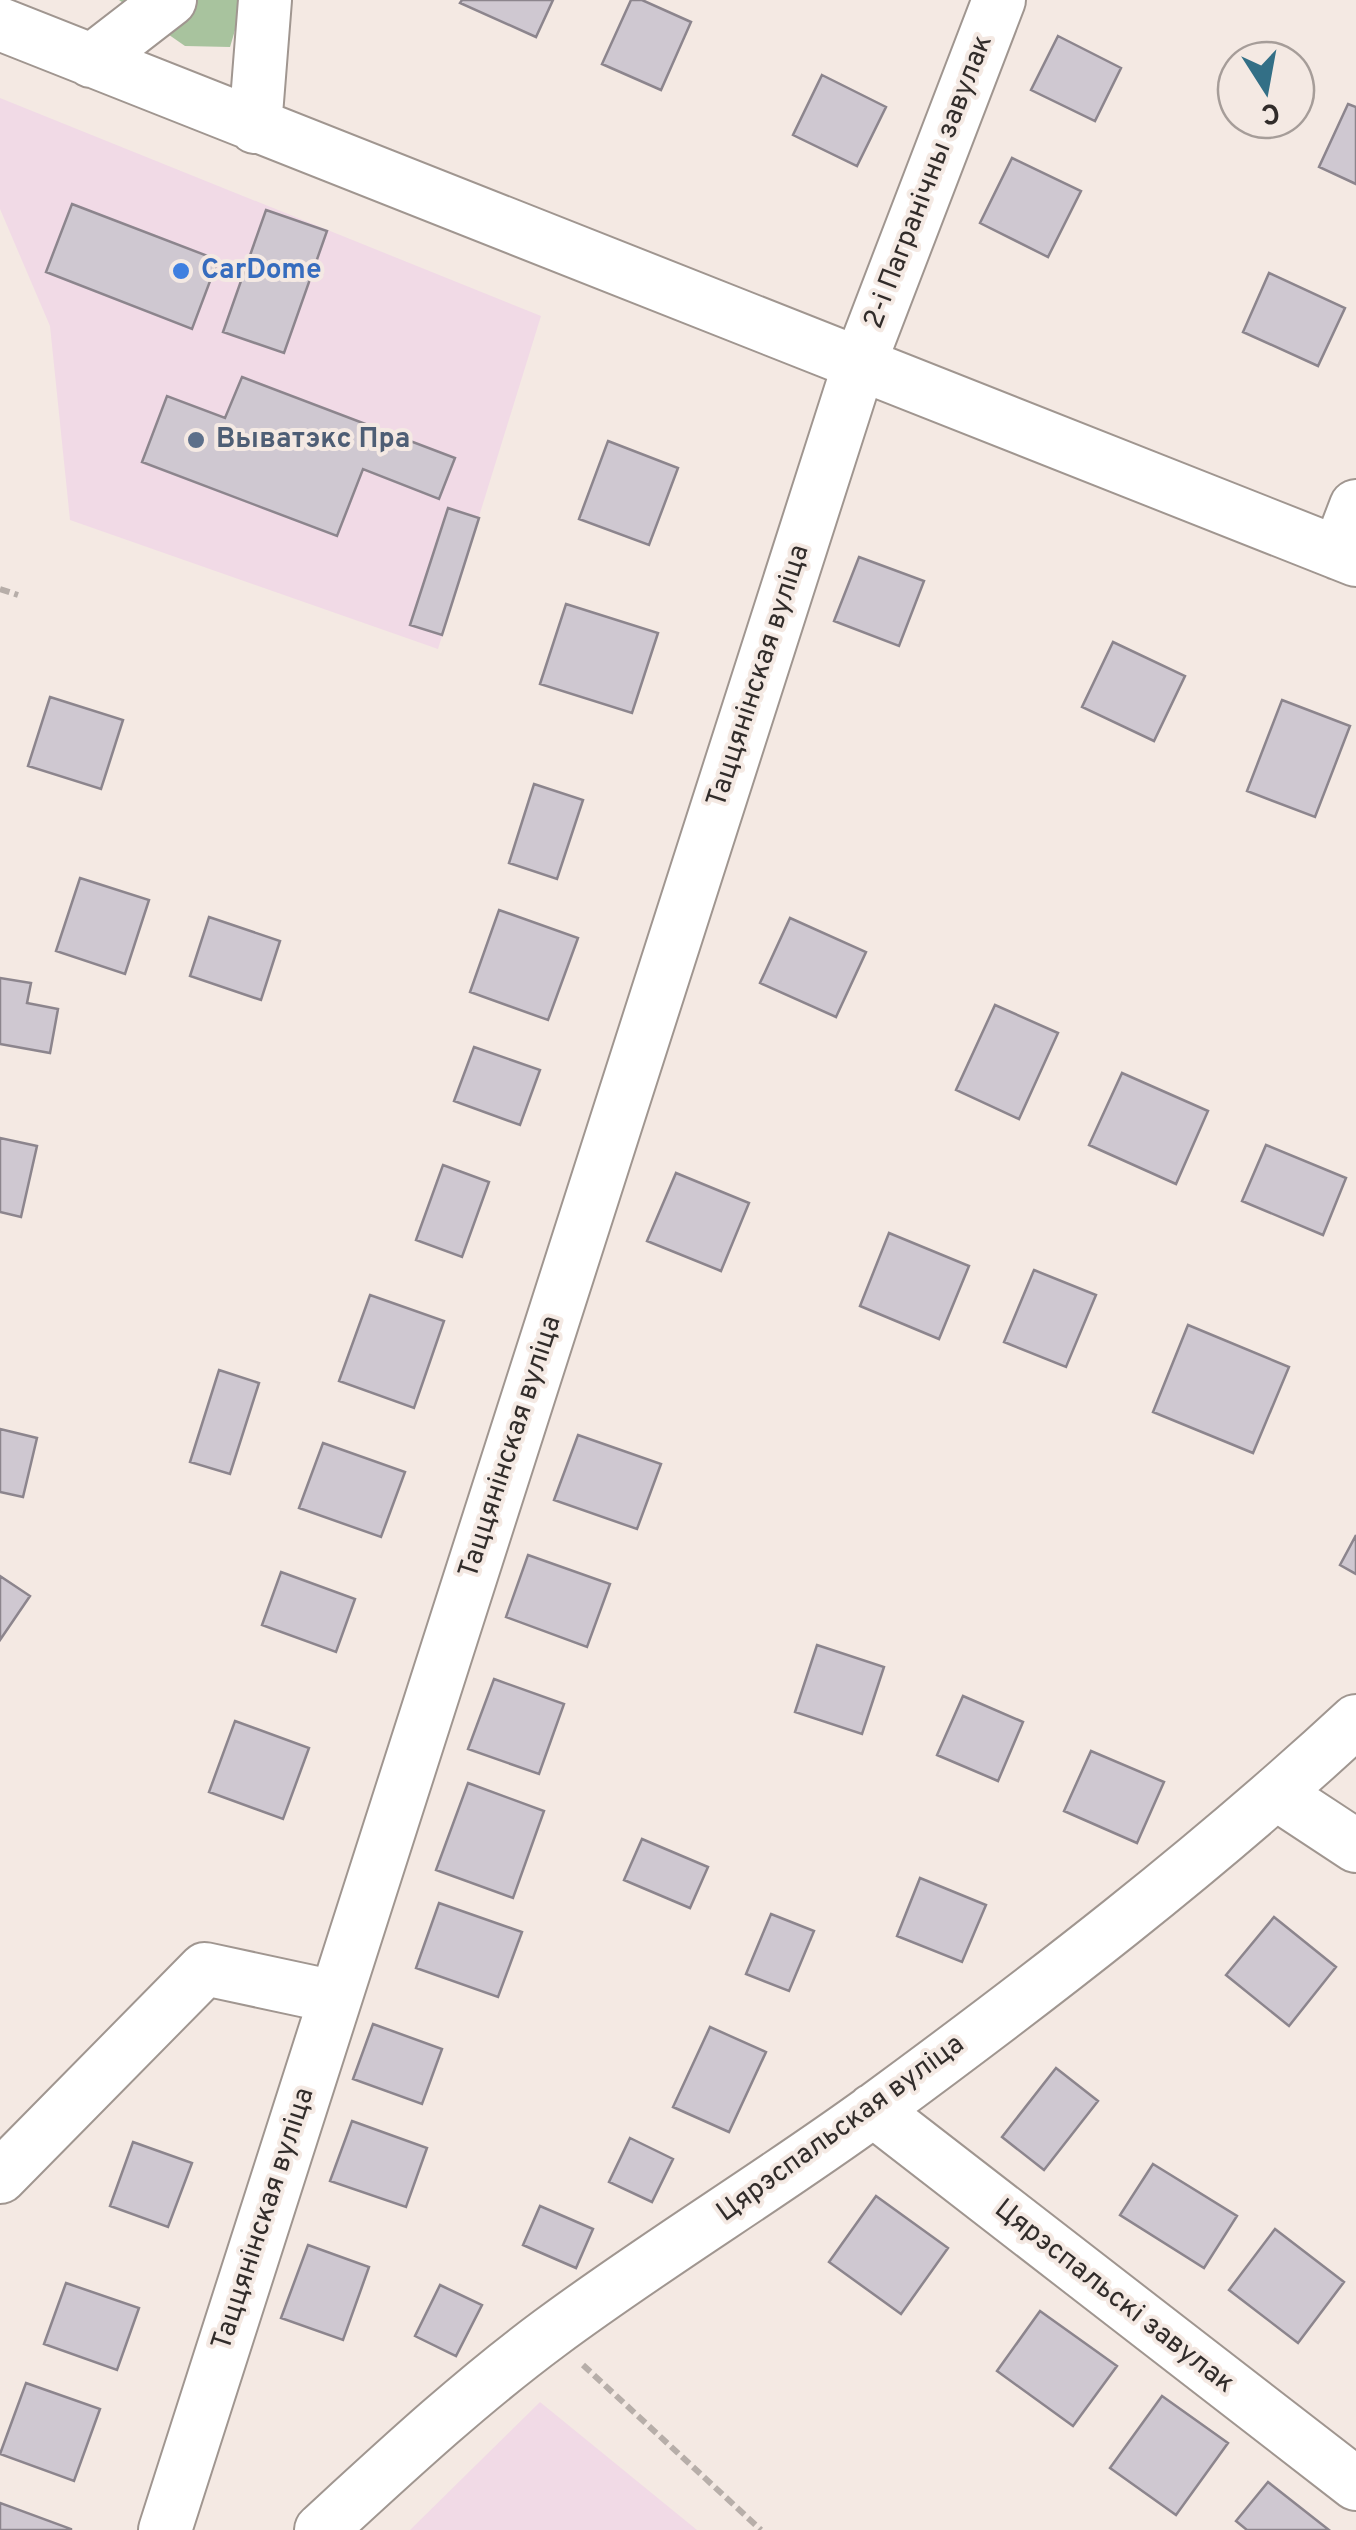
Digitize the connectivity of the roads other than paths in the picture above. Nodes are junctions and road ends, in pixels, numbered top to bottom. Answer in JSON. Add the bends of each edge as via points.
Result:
{"nodes":[{"id":1,"x":170,"y":0,"type":"edge"},
{"id":2,"x":265,"y":0,"type":"edge"},
{"id":3,"x":999,"y":0,"type":"edge"},
{"id":4,"x":0,"y":24,"type":"edge"},
{"id":5,"x":91,"y":61,"type":"junction"},
{"id":6,"x":255,"y":127,"type":"junction"},
{"id":7,"x":860,"y":365,"type":"junction"},
{"id":8,"x":1350,"y":540,"type":"edge"},
{"id":9,"x":1356,"y":1721,"type":"edge"},
{"id":10,"x":1277,"y":1794,"type":"junction"},
{"id":11,"x":1356,"y":1846,"type":"edge"},
{"id":12,"x":335,"y":1997,"type":"junction"},
{"id":13,"x":873,"y":2110,"type":"junction"},
{"id":14,"x":0,"y":2177,"type":"edge"},
{"id":15,"x":1356,"y":2484,"type":"edge"},
{"id":16,"x":165,"y":2530,"type":"edge"},
{"id":17,"x":321,"y":2530,"type":"edge"}],
"edges":[{"from":1,"to":5,"type":"street"},
{"from":2,"to":6,"type":"street"},
{"from":3,"to":7,"type":"street","name":"2-і Пагранічны завулак"},
{"from":4,"to":5,"type":"street"},
{"from":5,"to":6,"type":"street"},
{"from":6,"to":7,"type":"street"},
{"from":7,"to":8,"type":"street"},
{"from":7,"to":12,"type":"street","name":"Таццянінская вуліца"},
{"from":9,"to":10,"type":"street","name":"Цярэспальская вуліца"},
{"from":10,"to":11,"type":"street"},
{"from":10,"to":13,"type":"street","name":"Цярэспальская вуліца"},
{"from":12,"to":14,"type":"street","via":[[204,1969]]},
{"from":12,"to":16,"type":"street","name":"Таццянінская вуліца"},
{"from":13,"to":15,"type":"street","name":"Цярэспальскі завулак"},
{"from":13,"to":17,"type":"street","name":"Цярэспальская вуліца","via":[[549,2334]]}]}
